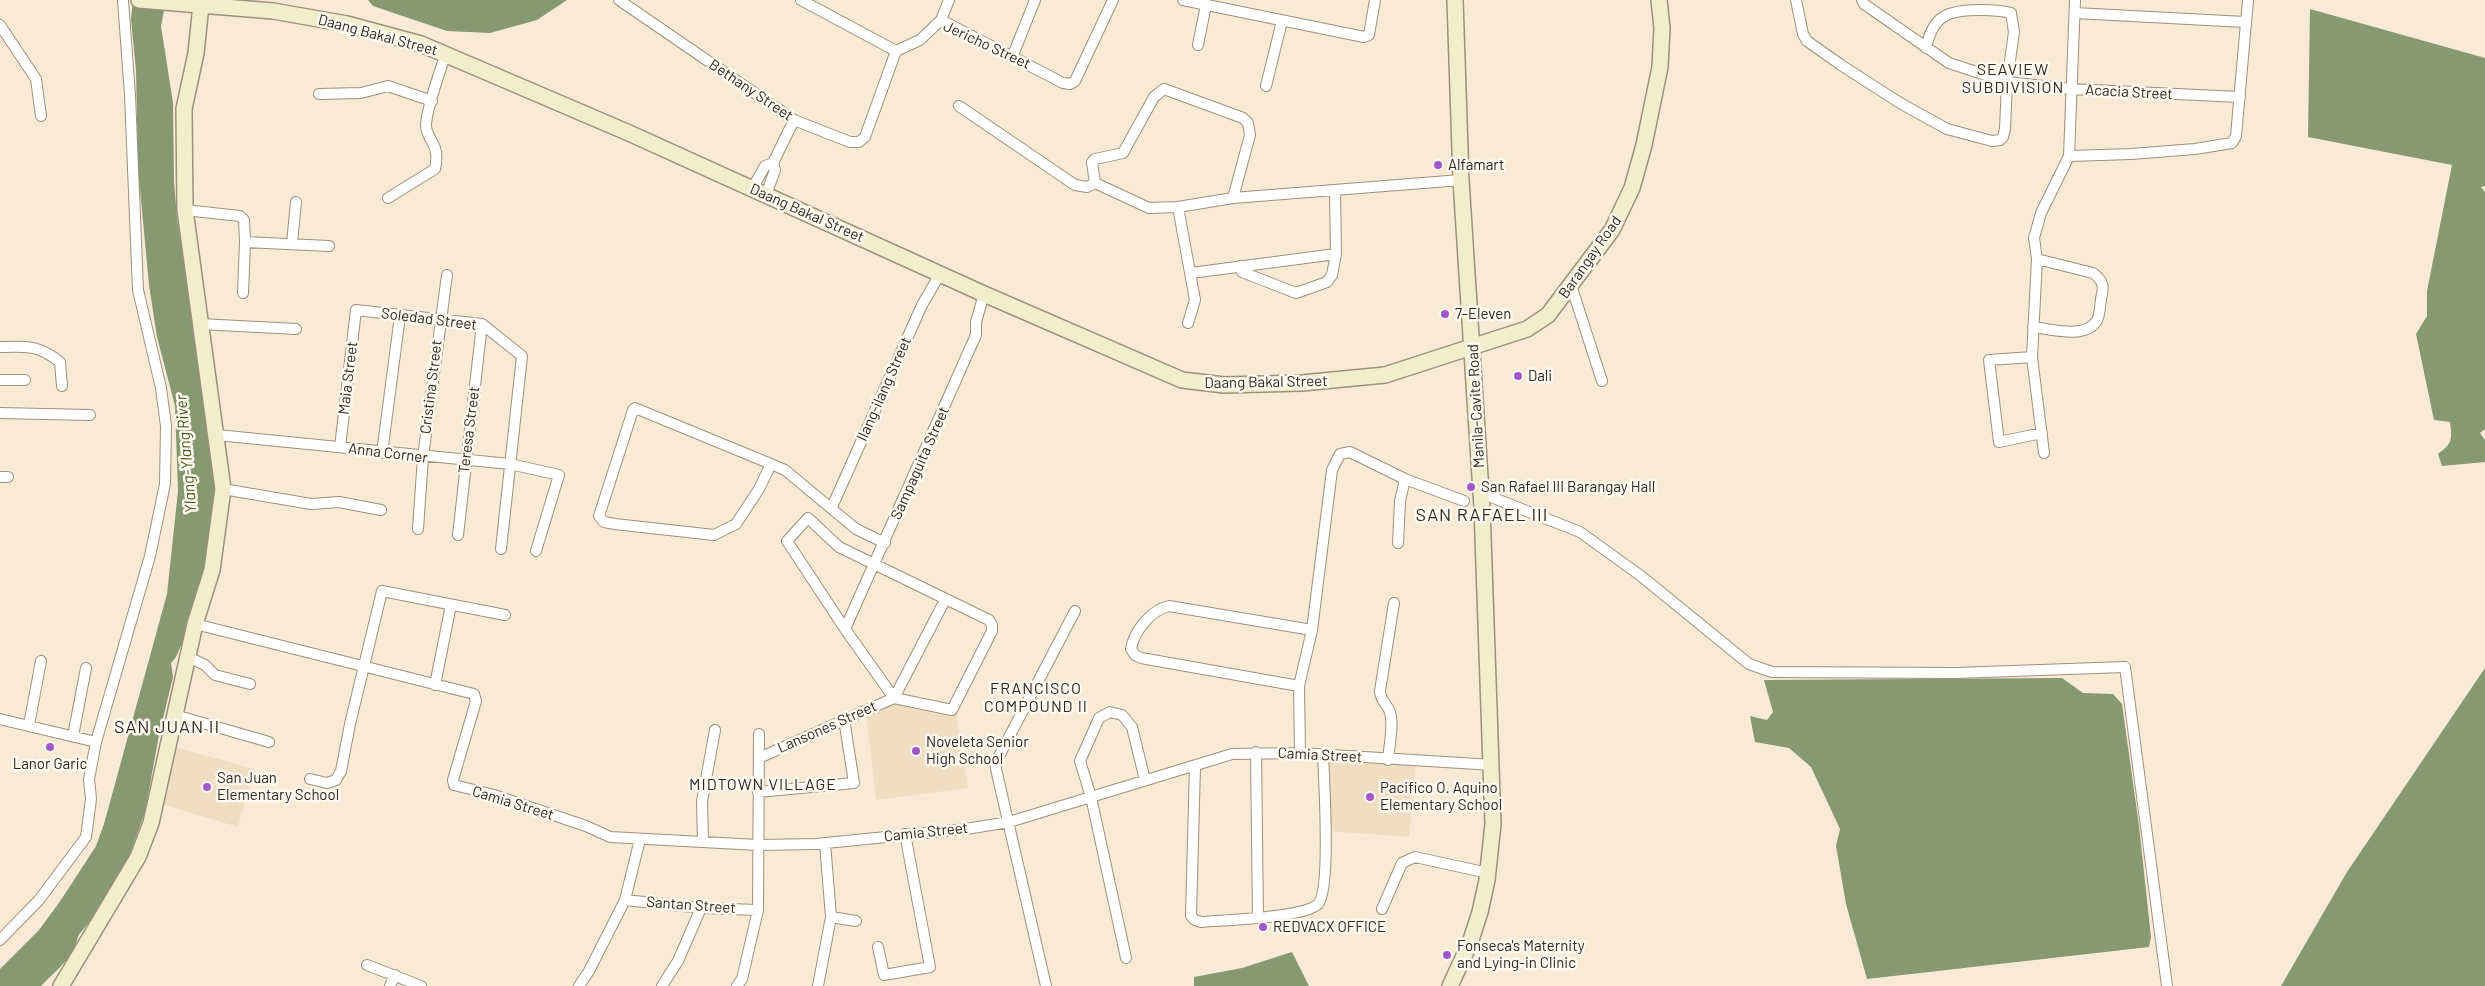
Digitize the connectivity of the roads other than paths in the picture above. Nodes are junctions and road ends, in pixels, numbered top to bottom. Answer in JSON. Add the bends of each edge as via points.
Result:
{"nodes":[{"id":1,"x":123,"y":0,"type":"edge"},
{"id":2,"x":139,"y":0,"type":"edge"},
{"id":3,"x":619,"y":0,"type":"edge"},
{"id":4,"x":801,"y":0,"type":"edge"},
{"id":5,"x":949,"y":0,"type":"edge"},
{"id":6,"x":1035,"y":0,"type":"edge"},
{"id":7,"x":1112,"y":0,"type":"edge"},
{"id":8,"x":1182,"y":0,"type":"edge"},
{"id":9,"x":1375,"y":0,"type":"edge"},
{"id":10,"x":1455,"y":0,"type":"edge"},
{"id":11,"x":1658,"y":0,"type":"edge"},
{"id":12,"x":1796,"y":0,"type":"edge"},
{"id":13,"x":1862,"y":0,"type":"edge"},
{"id":14,"x":2075,"y":0,"type":"edge"},
{"id":15,"x":2248,"y":0,"type":"edge"},
{"id":16,"x":201,"y":5,"type":"junction"},
{"id":17,"x":1206,"y":5,"type":"junction"},
{"id":18,"x":2075,"y":13,"type":"junction"},
{"id":19,"x":941,"y":20,"type":"junction"},
{"id":20,"x":1282,"y":21,"type":"junction"},
{"id":21,"x":2245,"y":22,"type":"junction"},
{"id":22,"x":0,"y":25,"type":"edge"},
{"id":23,"x":1198,"y":45,"type":"dead end"},
{"id":24,"x":1926,"y":48,"type":"junction"},
{"id":25,"x":896,"y":51,"type":"junction"},
{"id":26,"x":446,"y":53,"type":"junction"},
{"id":27,"x":1013,"y":55,"type":"junction"},
{"id":28,"x":2007,"y":82,"type":"junction"},
{"id":29,"x":1266,"y":86,"type":"dead end"},
{"id":30,"x":2071,"y":89,"type":"junction"},
{"id":31,"x":318,"y":94,"type":"dead end"},
{"id":32,"x":2240,"y":97,"type":"junction"},
{"id":33,"x":432,"y":100,"type":"junction"},
{"id":34,"x":959,"y":106,"type":"dead end"},
{"id":35,"x":41,"y":116,"type":"dead end"},
{"id":36,"x":794,"y":120,"type":"junction"},
{"id":37,"x":2069,"y":156,"type":"junction"},
{"id":38,"x":773,"y":163,"type":"junction"},
{"id":39,"x":1461,"y":180,"type":"junction"},
{"id":40,"x":1095,"y":183,"type":"junction"},
{"id":41,"x":1335,"y":190,"type":"junction"},
{"id":42,"x":759,"y":192,"type":"junction"},
{"id":43,"x":388,"y":198,"type":"dead end"},
{"id":44,"x":1233,"y":198,"type":"junction"},
{"id":45,"x":296,"y":202,"type":"dead end"},
{"id":46,"x":1178,"y":207,"type":"junction"},
{"id":47,"x":184,"y":210,"type":"junction"},
{"id":48,"x":246,"y":242,"type":"junction"},
{"id":49,"x":292,"y":243,"type":"junction"},
{"id":50,"x":329,"y":246,"type":"dead end"},
{"id":51,"x":1336,"y":254,"type":"junction"},
{"id":52,"x":2037,"y":258,"type":"junction"},
{"id":53,"x":1240,"y":266,"type":"junction"},
{"id":54,"x":1191,"y":273,"type":"junction"},
{"id":55,"x":940,"y":274,"type":"junction"},
{"id":56,"x":447,"y":275,"type":"dead end"},
{"id":57,"x":1571,"y":285,"type":"junction"},
{"id":58,"x":243,"y":293,"type":"dead end"},
{"id":59,"x":984,"y":294,"type":"junction"},
{"id":60,"x":356,"y":310,"type":"joint"},
{"id":61,"x":400,"y":316,"type":"junction"},
{"id":62,"x":440,"y":321,"type":"junction"},
{"id":63,"x":1188,"y":323,"type":"dead end"},
{"id":64,"x":200,"y":324,"type":"junction"},
{"id":65,"x":482,"y":324,"type":"junction"},
{"id":66,"x":2032,"y":327,"type":"junction"},
{"id":67,"x":296,"y":329,"type":"dead end"},
{"id":68,"x":1473,"y":346,"type":"junction"},
{"id":69,"x":0,"y":347,"type":"edge"},
{"id":70,"x":2032,"y":358,"type":"junction"},
{"id":71,"x":0,"y":380,"type":"edge"},
{"id":72,"x":25,"y":380,"type":"dead end"},
{"id":73,"x":1602,"y":381,"type":"dead end"},
{"id":74,"x":62,"y":386,"type":"dead end"},
{"id":75,"x":0,"y":413,"type":"edge"},
{"id":76,"x":90,"y":415,"type":"dead end"},
{"id":77,"x":2042,"y":433,"type":"junction"},
{"id":78,"x":217,"y":435,"type":"junction"},
{"id":79,"x":340,"y":447,"type":"junction"},
{"id":80,"x":382,"y":453,"type":"junction"},
{"id":81,"x":2044,"y":453,"type":"dead end"},
{"id":82,"x":423,"y":457,"type":"junction"},
{"id":83,"x":465,"y":461,"type":"junction"},
{"id":84,"x":510,"y":464,"type":"junction"},
{"id":85,"x":772,"y":464,"type":"junction"},
{"id":86,"x":1406,"y":479,"type":"junction"},
{"id":87,"x":223,"y":489,"type":"junction"},
{"id":88,"x":1464,"y":501,"type":"dead end"},
{"id":89,"x":1480,"y":502,"type":"junction"},
{"id":90,"x":832,"y":507,"type":"junction"},
{"id":91,"x":381,"y":510,"type":"dead end"},
{"id":92,"x":418,"y":529,"type":"dead end"},
{"id":93,"x":458,"y":535,"type":"dead end"},
{"id":94,"x":884,"y":543,"type":"junction"},
{"id":95,"x":1398,"y":543,"type":"dead end"},
{"id":96,"x":502,"y":549,"type":"dead end"},
{"id":97,"x":536,"y":551,"type":"dead end"},
{"id":98,"x":873,"y":565,"type":"junction"},
{"id":99,"x":945,"y":600,"type":"junction"},
{"id":100,"x":1394,"y":603,"type":"dead end"},
{"id":101,"x":452,"y":605,"type":"junction"},
{"id":102,"x":1075,"y":611,"type":"dead end"},
{"id":103,"x":505,"y":615,"type":"dead end"},
{"id":104,"x":195,"y":624,"type":"junction"},
{"id":105,"x":845,"y":629,"type":"junction"},
{"id":106,"x":1312,"y":630,"type":"junction"},
{"id":107,"x":188,"y":656,"type":"junction"},
{"id":108,"x":41,"y":660,"type":"dead end"},
{"id":109,"x":364,"y":667,"type":"junction"},
{"id":110,"x":86,"y":668,"type":"dead end"},
{"id":111,"x":250,"y":684,"type":"dead end"},
{"id":112,"x":435,"y":684,"type":"junction"},
{"id":113,"x":1299,"y":686,"type":"junction"},
{"id":114,"x":894,"y":698,"type":"junction"},
{"id":115,"x":175,"y":715,"type":"junction"},
{"id":116,"x":0,"y":719,"type":"edge"},
{"id":117,"x":844,"y":719,"type":"junction"},
{"id":118,"x":29,"y":726,"type":"junction"},
{"id":119,"x":715,"y":730,"type":"dead end"},
{"id":120,"x":760,"y":734,"type":"dead end"},
{"id":121,"x":73,"y":736,"type":"junction"},
{"id":122,"x":96,"y":742,"type":"junction"},
{"id":123,"x":269,"y":742,"type":"dead end"},
{"id":124,"x":1256,"y":752,"type":"junction"},
{"id":125,"x":1300,"y":753,"type":"junction"},
{"id":126,"x":1323,"y":755,"type":"junction"},
{"id":127,"x":759,"y":758,"type":"junction"},
{"id":128,"x":1388,"y":760,"type":"junction"},
{"id":129,"x":1492,"y":765,"type":"junction"},
{"id":130,"x":1195,"y":766,"type":"junction"},
{"id":131,"x":310,"y":779,"type":"dead end"},
{"id":132,"x":1145,"y":780,"type":"junction"},
{"id":133,"x":758,"y":792,"type":"junction"},
{"id":134,"x":1091,"y":797,"type":"junction"},
{"id":135,"x":1009,"y":822,"type":"junction"},
{"id":136,"x":905,"y":834,"type":"junction"},
{"id":137,"x":640,"y":839,"type":"junction"},
{"id":138,"x":703,"y":842,"type":"junction"},
{"id":139,"x":825,"y":844,"type":"junction"},
{"id":140,"x":758,"y":846,"type":"junction"},
{"id":141,"x":1488,"y":873,"type":"junction"},
{"id":142,"x":625,"y":900,"type":"junction"},
{"id":143,"x":701,"y":908,"type":"junction"},
{"id":144,"x":1382,"y":909,"type":"dead end"},
{"id":145,"x":758,"y":910,"type":"junction"},
{"id":146,"x":831,"y":916,"type":"junction"},
{"id":147,"x":1258,"y":918,"type":"junction"},
{"id":148,"x":856,"y":921,"type":"dead end"},
{"id":149,"x":0,"y":940,"type":"edge"},
{"id":150,"x":878,"y":947,"type":"dead end"},
{"id":151,"x":1126,"y":958,"type":"dead end"},
{"id":152,"x":367,"y":965,"type":"dead end"},
{"id":153,"x":395,"y":975,"type":"junction"},
{"id":154,"x":61,"y":986,"type":"edge"},
{"id":155,"x":390,"y":986,"type":"edge"},
{"id":156,"x":422,"y":986,"type":"edge"},
{"id":157,"x":579,"y":986,"type":"edge"},
{"id":158,"x":662,"y":986,"type":"edge"},
{"id":159,"x":737,"y":986,"type":"edge"},
{"id":160,"x":818,"y":986,"type":"edge"},
{"id":161,"x":1046,"y":986,"type":"edge"},
{"id":162,"x":1450,"y":986,"type":"edge"},
{"id":163,"x":2167,"y":986,"type":"edge"}],
"edges":[{"from":1,"to":122,"type":"street","via":[[138,290],[161,388],[167,465],[150,556]]},
{"from":2,"to":16,"type":"street","name":"Daang Bakal Street"},
{"from":3,"to":36,"type":"street","name":"Bethany Street"},
{"from":4,"to":25,"type":"street"},
{"from":5,"to":19,"type":"street"},
{"from":6,"to":27,"type":"street"},
{"from":7,"to":27,"type":"street","name":"Jericho Street","via":[[1075,81],[1070,84]]},
{"from":8,"to":17,"type":"street"},
{"from":9,"to":20,"type":"street","via":[[1372,30],[1364,37]]},
{"from":10,"to":39,"type":"street","name":"Manila-Cavite Road"},
{"from":11,"to":57,"type":"street","name":"Barangay Road","via":[[1662,28],[1660,60],[1644,145],[1632,188],[1612,230]]},
{"from":12,"to":28,"type":"street","via":[[1807,41],[1900,103],[1947,129],[1992,141],[2000,140],[2005,129]]},
{"from":13,"to":24,"type":"street","name":"Acacia Street"},
{"from":14,"to":18,"type":"street"},
{"from":15,"to":21,"type":"street"},
{"from":16,"to":26,"type":"street","name":"Daang Bakal Street","via":[[273,11],[347,24]]},
{"from":16,"to":47,"type":"street","via":[[196,53],[184,109]]},
{"from":17,"to":20,"type":"street"},
{"from":17,"to":23,"type":"street"},
{"from":18,"to":21,"type":"street"},
{"from":18,"to":30,"type":"street"},
{"from":19,"to":25,"type":"street","name":"Jericho Street","via":[[920,40]]},
{"from":19,"to":27,"type":"street","name":"Jericho Street"},
{"from":20,"to":29,"type":"street"},
{"from":21,"to":32,"type":"street"},
{"from":22,"to":35,"type":"street","via":[[36,79]]},
{"from":24,"to":28,"type":"street","name":"Acacia Street","via":[[1948,63]]},
{"from":24,"to":28,"type":"street","via":[[1930,32],[1940,18],[1958,10],[2011,13],[2014,32]]},
{"from":25,"to":36,"type":"street","name":"Bethany Street","via":[[865,137],[859,142],[850,142]]},
{"from":26,"to":33,"type":"street"},
{"from":26,"to":42,"type":"street","name":"Daang Bakal Street"},
{"from":28,"to":30,"type":"street","name":"Acacia Street"},
{"from":30,"to":32,"type":"street","name":"Acacia Street"},
{"from":30,"to":37,"type":"street"},
{"from":31,"to":33,"type":"street","via":[[361,93],[388,86]]},
{"from":32,"to":37,"type":"street","via":[[2236,136],[2232,143],[2195,149]]},
{"from":33,"to":43,"type":"street","via":[[426,124],[436,146],[436,169]]},
{"from":34,"to":40,"type":"street","via":[[1075,185],[1087,187]]},
{"from":36,"to":38,"type":"street"},
{"from":37,"to":52,"type":"street","via":[[2035,226]]},
{"from":38,"to":42,"type":"street","via":[[775,170]]},
{"from":38,"to":42,"type":"street","via":[[765,166]]},
{"from":39,"to":41,"type":"street"},
{"from":39,"to":68,"type":"street","name":"Manila-Cavite Road"},
{"from":40,"to":44,"type":"street","via":[[1092,162],[1123,153],[1154,97],[1164,89],[1243,118],[1248,123],[1250,135]]},
{"from":40,"to":46,"type":"street","via":[[1149,208]]},
{"from":41,"to":44,"type":"street"},
{"from":41,"to":51,"type":"street"},
{"from":42,"to":55,"type":"street","name":"Daang Bakal Street"},
{"from":44,"to":46,"type":"street"},
{"from":45,"to":49,"type":"street"},
{"from":46,"to":54,"type":"street"},
{"from":47,"to":48,"type":"street","via":[[240,216],[244,220]]},
{"from":47,"to":64,"type":"street"},
{"from":48,"to":49,"type":"street"},
{"from":48,"to":58,"type":"street"},
{"from":49,"to":50,"type":"street"},
{"from":51,"to":53,"type":"street"},
{"from":51,"to":53,"type":"street","via":[[1332,275],[1327,282],[1304,292],[1296,293],[1250,277],[1242,272]]},
{"from":52,"to":66,"type":"street"},
{"from":52,"to":66,"type":"street","via":[[2093,273],[2101,278],[2104,286],[2097,321],[2090,328],[2078,332]]},
{"from":53,"to":54,"type":"street"},
{"from":54,"to":63,"type":"street","via":[[1195,300]]},
{"from":55,"to":59,"type":"street","name":"Daang Bakal Street"},
{"from":55,"to":90,"type":"street","name":"Ilang-ilang Street","via":[[922,305]]},
{"from":56,"to":62,"type":"street","name":"Cristina Street"},
{"from":57,"to":68,"type":"street","name":"Barangay Road","via":[[1540,323]]},
{"from":57,"to":73,"type":"street"},
{"from":59,"to":68,"type":"street","name":"Daang Bakal Street","via":[[1190,382],[1285,384],[1361,379],[1385,375]]},
{"from":59,"to":94,"type":"street","name":"Sampaguita Street","via":[[976,322],[976,336]]},
{"from":60,"to":61,"type":"street","name":"Soledad Street"},
{"from":60,"to":79,"type":"street","name":"Maia Street"},
{"from":61,"to":62,"type":"street","name":"Soledad Street"},
{"from":61,"to":80,"type":"street"},
{"from":62,"to":65,"type":"street","name":"Soledad Street"},
{"from":62,"to":82,"type":"street","name":"Cristina Street"},
{"from":64,"to":67,"type":"street"},
{"from":64,"to":78,"type":"street"},
{"from":65,"to":83,"type":"street","name":"Teresa Street"},
{"from":65,"to":84,"type":"street","name":"Soledad Street","via":[[522,356]]},
{"from":66,"to":70,"type":"street"},
{"from":68,"to":89,"type":"street","name":"Manila-Cavite Road"},
{"from":69,"to":74,"type":"street","via":[[26,346],[47,352],[60,362]]},
{"from":70,"to":77,"type":"street"},
{"from":70,"to":77,"type":"street","via":[[1989,360],[1990,388],[1999,442]]},
{"from":71,"to":72,"type":"street"},
{"from":75,"to":76,"type":"street"},
{"from":77,"to":81,"type":"street"},
{"from":78,"to":79,"type":"street","name":"Anna Corner"},
{"from":78,"to":87,"type":"street"},
{"from":79,"to":80,"type":"street","name":"Anna Corner"},
{"from":80,"to":82,"type":"street","name":"Anna Corner"},
{"from":82,"to":83,"type":"street","name":"Anna Corner"},
{"from":82,"to":92,"type":"street","name":"Cristina Street"},
{"from":83,"to":84,"type":"street","name":"Anna Corner"},
{"from":83,"to":93,"type":"street","name":"Teresa Street"},
{"from":84,"to":96,"type":"street"},
{"from":84,"to":97,"type":"street","name":"Anna Corner","via":[[559,475]]},
{"from":85,"to":85,"type":"street","via":[[635,408],[599,516],[604,522],[615,524],[714,535],[736,524]]},
{"from":85,"to":90,"type":"street","via":[[785,470]]},
{"from":86,"to":88,"type":"street"},
{"from":86,"to":95,"type":"street","via":[[1400,501]]},
{"from":86,"to":106,"type":"street","via":[[1350,452],[1340,454],[1332,470]]},
{"from":87,"to":91,"type":"street","via":[[311,504],[339,502]]},
{"from":87,"to":104,"type":"street","via":[[212,570]]},
{"from":89,"to":129,"type":"street","name":"Manila-Cavite Road"},
{"from":89,"to":163,"type":"street","via":[[1580,532],[1641,576],[1749,664],[1772,672],[1956,673],[2125,667]]},
{"from":90,"to":94,"type":"street","via":[[856,529]]},
{"from":94,"to":98,"type":"street","name":"Sampaguita Street"},
{"from":98,"to":99,"type":"street"},
{"from":98,"to":105,"type":"street","name":"Sampaguita Street"},
{"from":98,"to":105,"type":"street","via":[[840,547],[808,518],[787,541]]},
{"from":99,"to":114,"type":"street"},
{"from":99,"to":114,"type":"street","via":[[989,620],[992,625],[992,631],[952,710]]},
{"from":100,"to":128,"type":"street","via":[[1380,691],[1391,717]]},
{"from":101,"to":103,"type":"street"},
{"from":101,"to":109,"type":"street","via":[[382,591]]},
{"from":101,"to":112,"type":"street"},
{"from":102,"to":135,"type":"street","via":[[996,762]]},
{"from":104,"to":107,"type":"street"},
{"from":104,"to":109,"type":"street"},
{"from":105,"to":114,"type":"street"},
{"from":106,"to":113,"type":"street"},
{"from":106,"to":113,"type":"street","via":[[1169,606],[1159,608],[1136,632],[1130,649],[1141,658]]},
{"from":107,"to":111,"type":"street","via":[[215,675]]},
{"from":107,"to":115,"type":"street"},
{"from":108,"to":118,"type":"street"},
{"from":109,"to":112,"type":"street"},
{"from":109,"to":131,"type":"street","via":[[341,771],[336,780],[327,783]]},
{"from":110,"to":121,"type":"street"},
{"from":112,"to":137,"type":"street","name":"Camia Street","via":[[474,694],[476,702],[454,785],[494,795],[610,837]]},
{"from":113,"to":125,"type":"street"},
{"from":114,"to":117,"type":"street","name":"Lansones Street"},
{"from":115,"to":123,"type":"street"},
{"from":115,"to":154,"type":"street","via":[[151,822],[138,857]]},
{"from":116,"to":118,"type":"street"},
{"from":117,"to":127,"type":"street","name":"Lansones Street"},
{"from":117,"to":133,"type":"street","via":[[854,784]]},
{"from":118,"to":121,"type":"street"},
{"from":119,"to":138,"type":"street","via":[[702,801]]},
{"from":120,"to":127,"type":"street"},
{"from":121,"to":122,"type":"street"},
{"from":122,"to":149,"type":"street","via":[[89,779],[91,799],[86,837],[39,900]]},
{"from":124,"to":125,"type":"street","name":"Camia Street"},
{"from":124,"to":130,"type":"street","name":"Camia Street","via":[[1232,754]]},
{"from":124,"to":147,"type":"street"},
{"from":125,"to":126,"type":"street","name":"Camia Street"},
{"from":126,"to":128,"type":"street","name":"Camia Street"},
{"from":126,"to":147,"type":"street","via":[[1325,832],[1322,898],[1317,905],[1301,911]]},
{"from":127,"to":133,"type":"street"},
{"from":128,"to":129,"type":"street","name":"Camia Street"},
{"from":129,"to":141,"type":"street","name":"Manila-Cavite Road","via":[[1493,824]]},
{"from":130,"to":132,"type":"street","name":"Camia Street"},
{"from":130,"to":147,"type":"street","via":[[1191,916],[1201,922]]},
{"from":132,"to":134,"type":"street","name":"Camia Street"},
{"from":132,"to":134,"type":"street","via":[[1132,727],[1122,715],[1110,712],[1099,718],[1080,761]]},
{"from":133,"to":140,"type":"street"},
{"from":134,"to":135,"type":"street","name":"Camia Street"},
{"from":134,"to":151,"type":"street"},
{"from":135,"to":136,"type":"street","name":"Camia Street"},
{"from":135,"to":161,"type":"street"},
{"from":136,"to":139,"type":"street","name":"Camia Street"},
{"from":136,"to":150,"type":"street","via":[[930,968],[884,975]]},
{"from":137,"to":138,"type":"street","name":"Camia Street"},
{"from":137,"to":142,"type":"street"},
{"from":138,"to":140,"type":"street","name":"Camia Street"},
{"from":139,"to":140,"type":"street","name":"Camia Street"},
{"from":139,"to":146,"type":"street"},
{"from":140,"to":145,"type":"street"},
{"from":141,"to":144,"type":"street","via":[[1415,857],[1402,863]]},
{"from":141,"to":162,"type":"street","name":"Manila-Cavite Road","via":[[1470,943]]},
{"from":142,"to":143,"type":"street","name":"Santan Street"},
{"from":142,"to":157,"type":"street"},
{"from":143,"to":145,"type":"street","name":"Santan Street"},
{"from":143,"to":158,"type":"street","via":[[678,961]]},
{"from":145,"to":159,"type":"street","via":[[742,979]]},
{"from":146,"to":148,"type":"street"},
{"from":146,"to":160,"type":"street"},
{"from":152,"to":153,"type":"street"},
{"from":153,"to":155,"type":"street"},
{"from":153,"to":156,"type":"street"}]}
